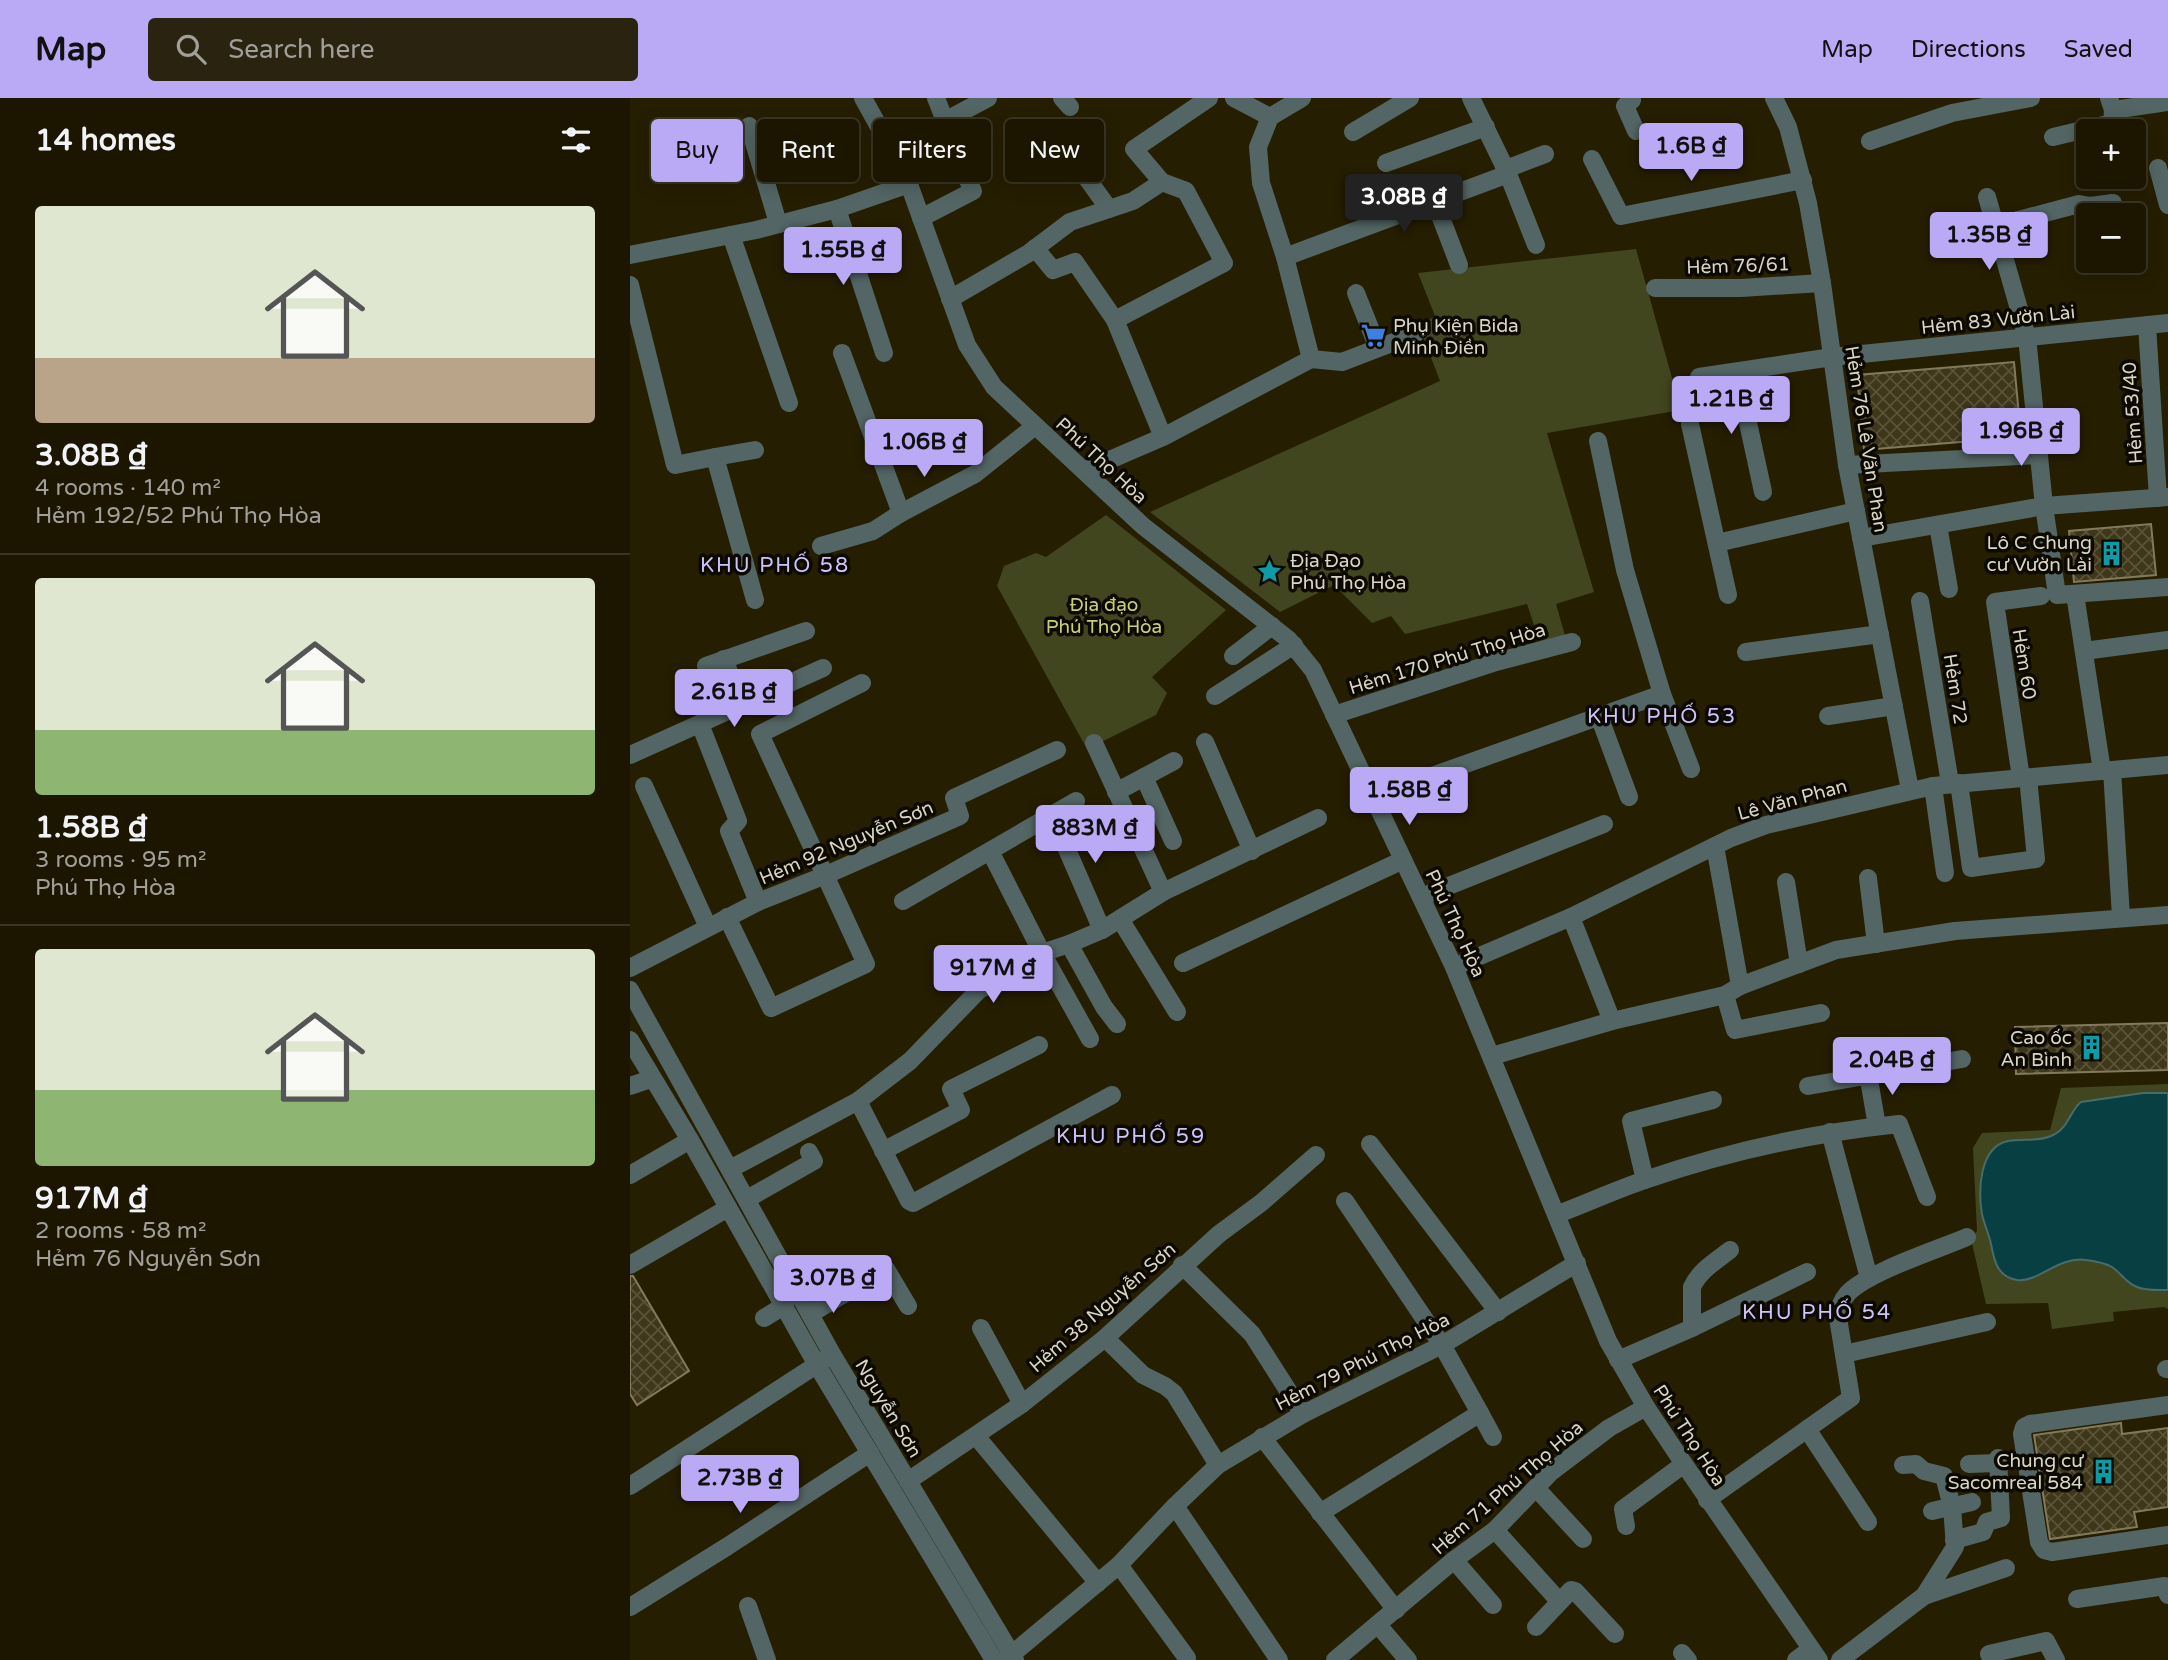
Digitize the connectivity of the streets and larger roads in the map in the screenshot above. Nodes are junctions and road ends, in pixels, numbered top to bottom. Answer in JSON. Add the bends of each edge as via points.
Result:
{"nodes":[{"id":1,"x":863,"y":98,"type":"edge"},
{"id":2,"x":936,"y":98,"type":"edge"},
{"id":3,"x":988,"y":98,"type":"edge"},
{"id":4,"x":1209,"y":98,"type":"edge"},
{"id":5,"x":1234,"y":98,"type":"edge"},
{"id":6,"x":1302,"y":98,"type":"edge"},
{"id":7,"x":1410,"y":98,"type":"edge"},
{"id":8,"x":1471,"y":98,"type":"edge"},
{"id":9,"x":1631,"y":98,"type":"edge"},
{"id":10,"x":1774,"y":98,"type":"edge"},
{"id":11,"x":2031,"y":98,"type":"edge"},
{"id":12,"x":2168,"y":102,"type":"edge"},
{"id":13,"x":2111,"y":104,"type":"edge"},
{"id":14,"x":1950,"y":106,"type":"edge"},
{"id":15,"x":1270,"y":117,"type":"junction"},
{"id":16,"x":875,"y":119,"type":"edge"},
{"id":17,"x":944,"y":119,"type":"edge"},
{"id":18,"x":949,"y":119,"type":"edge"},
{"id":19,"x":749,"y":126,"type":"dead end"},
{"id":20,"x":1486,"y":127,"type":"junction"},
{"id":21,"x":1636,"y":131,"type":"dead end"},
{"id":22,"x":1353,"y":132,"type":"dead end"},
{"id":23,"x":2053,"y":137,"type":"dead end"},
{"id":24,"x":1870,"y":141,"type":"dead end"},
{"id":25,"x":1545,"y":154,"type":"dead end"},
{"id":26,"x":1592,"y":159,"type":"dead end"},
{"id":27,"x":1386,"y":163,"type":"dead end"},
{"id":28,"x":2158,"y":168,"type":"dead end"},
{"id":29,"x":1507,"y":172,"type":"junction"},
{"id":30,"x":1804,"y":180,"type":"junction"},
{"id":31,"x":969,"y":182,"type":"edge"},
{"id":32,"x":1090,"y":182,"type":"edge"},
{"id":33,"x":1162,"y":182,"type":"junction"},
{"id":34,"x":909,"y":184,"type":"joint"},
{"id":35,"x":1987,"y":197,"type":"dead end"},
{"id":36,"x":1435,"y":202,"type":"junction"},
{"id":37,"x":2076,"y":205,"type":"edge"},
{"id":38,"x":2168,"y":205,"type":"edge"},
{"id":39,"x":837,"y":209,"type":"junction"},
{"id":40,"x":1109,"y":209,"type":"junction"},
{"id":41,"x":921,"y":218,"type":"junction"},
{"id":42,"x":778,"y":223,"type":"junction"},
{"id":43,"x":1996,"y":226,"type":"junction"},
{"id":44,"x":731,"y":235,"type":"junction"},
{"id":45,"x":1536,"y":245,"type":"dead end"},
{"id":46,"x":1035,"y":248,"type":"junction"},
{"id":47,"x":630,"y":255,"type":"edge"},
{"id":48,"x":1285,"y":257,"type":"junction"},
{"id":49,"x":1459,"y":265,"type":"dead end"},
{"id":50,"x":1822,"y":283,"type":"junction"},
{"id":51,"x":630,"y":285,"type":"edge"},
{"id":52,"x":1655,"y":288,"type":"dead end"},
{"id":53,"x":1356,"y":293,"type":"dead end"},
{"id":54,"x":950,"y":299,"type":"junction"},
{"id":55,"x":1115,"y":320,"type":"junction"},
{"id":56,"x":2168,"y":323,"type":"edge"},
{"id":57,"x":2147,"y":325,"type":"junction"},
{"id":58,"x":1415,"y":334,"type":"dead end"},
{"id":59,"x":2027,"y":337,"type":"junction"},
{"id":60,"x":1378,"y":348,"type":"junction"},
{"id":61,"x":842,"y":353,"type":"dead end"},
{"id":62,"x":884,"y":353,"type":"dead end"},
{"id":63,"x":1832,"y":357,"type":"junction"},
{"id":64,"x":1311,"y":359,"type":"junction"},
{"id":65,"x":1737,"y":372,"type":"junction"},
{"id":66,"x":1699,"y":377,"type":"dead end"},
{"id":67,"x":789,"y":403,"type":"dead end"},
{"id":68,"x":1690,"y":424,"type":"dead end"},
{"id":69,"x":1035,"y":426,"type":"junction"},
{"id":70,"x":1163,"y":437,"type":"junction"},
{"id":71,"x":1598,"y":442,"type":"dead end"},
{"id":72,"x":755,"y":450,"type":"dead end"},
{"id":73,"x":2039,"y":455,"type":"junction"},
{"id":74,"x":715,"y":457,"type":"junction"},
{"id":75,"x":1847,"y":465,"type":"junction"},
{"id":76,"x":1084,"y":471,"type":"junction"},
{"id":77,"x":1763,"y":492,"type":"dead end"},
{"id":78,"x":2163,"y":497,"type":"edge"},
{"id":79,"x":2044,"y":506,"type":"junction"},
{"id":80,"x":1856,"y":511,"type":"junction"},
{"id":81,"x":901,"y":513,"type":"junction"},
{"id":82,"x":1938,"y":525,"type":"junction"},
{"id":83,"x":1861,"y":538,"type":"junction"},
{"id":84,"x":1717,"y":543,"type":"junction"},
{"id":85,"x":821,"y":546,"type":"dead end"},
{"id":86,"x":2168,"y":587,"type":"edge"},
{"id":87,"x":1949,"y":589,"type":"dead end"},
{"id":88,"x":1728,"y":595,"type":"dead end"},
{"id":89,"x":2057,"y":595,"type":"junction"},
{"id":90,"x":755,"y":600,"type":"dead end"},
{"id":91,"x":1920,"y":601,"type":"dead end"},
{"id":92,"x":1272,"y":626,"type":"junction"},
{"id":93,"x":806,"y":631,"type":"dead end"},
{"id":94,"x":1880,"y":634,"type":"junction"},
{"id":95,"x":2168,"y":640,"type":"edge"},
{"id":96,"x":1572,"y":642,"type":"dead end"},
{"id":97,"x":1294,"y":645,"type":"junction"},
{"id":98,"x":2084,"y":651,"type":"junction"},
{"id":99,"x":1746,"y":652,"type":"dead end"},
{"id":100,"x":1233,"y":656,"type":"dead end"},
{"id":101,"x":724,"y":659,"type":"junction"},
{"id":102,"x":706,"y":666,"type":"dead end"},
{"id":103,"x":822,"y":668,"type":"dead end"},
{"id":104,"x":862,"y":683,"type":"dead end"},
{"id":105,"x":1662,"y":694,"type":"junction"},
{"id":106,"x":1215,"y":696,"type":"dead end"},
{"id":107,"x":742,"y":705,"type":"junction"},
{"id":108,"x":1894,"y":706,"type":"junction"},
{"id":109,"x":1335,"y":715,"type":"junction"},
{"id":110,"x":1599,"y":716,"type":"junction"},
{"id":111,"x":1828,"y":716,"type":"dead end"},
{"id":112,"x":700,"y":724,"type":"junction"},
{"id":113,"x":1205,"y":742,"type":"dead end"},
{"id":114,"x":1094,"y":743,"type":"dead end"},
{"id":115,"x":1057,"y":750,"type":"dead end"},
{"id":116,"x":630,"y":755,"type":"edge"},
{"id":117,"x":1174,"y":761,"type":"dead end"},
{"id":118,"x":2168,"y":765,"type":"edge"},
{"id":119,"x":1690,"y":769,"type":"dead end"},
{"id":120,"x":2107,"y":770,"type":"junction"},
{"id":121,"x":1144,"y":777,"type":"junction"},
{"id":122,"x":2024,"y":778,"type":"junction"},
{"id":123,"x":1947,"y":784,"type":"junction"},
{"id":124,"x":644,"y":786,"type":"dead end"},
{"id":125,"x":1910,"y":790,"type":"junction"},
{"id":126,"x":1116,"y":792,"type":"junction"},
{"id":127,"x":1373,"y":797,"type":"junction"},
{"id":128,"x":1629,"y":797,"type":"dead end"},
{"id":129,"x":1076,"y":801,"type":"dead end"},
{"id":130,"x":1052,"y":815,"type":"junction"},
{"id":131,"x":1318,"y":818,"type":"dead end"},
{"id":132,"x":1604,"y":824,"type":"dead end"},
{"id":133,"x":1173,"y":841,"type":"dead end"},
{"id":134,"x":1715,"y":846,"type":"junction"},
{"id":135,"x":1258,"y":848,"type":"junction"},
{"id":136,"x":990,"y":851,"type":"junction"},
{"id":137,"x":1403,"y":860,"type":"junction"},
{"id":138,"x":1945,"y":873,"type":"dead end"},
{"id":139,"x":826,"y":876,"type":"junction"},
{"id":140,"x":1868,"y":878,"type":"dead end"},
{"id":141,"x":1786,"y":882,"type":"dead end"},
{"id":142,"x":1163,"y":892,"type":"junction"},
{"id":143,"x":1421,"y":897,"type":"junction"},
{"id":144,"x":903,"y":901,"type":"dead end"},
{"id":145,"x":758,"y":902,"type":"junction"},
{"id":146,"x":2168,"y":915,"type":"edge"},
{"id":147,"x":1571,"y":916,"type":"junction"},
{"id":148,"x":2121,"y":917,"type":"junction"},
{"id":149,"x":727,"y":918,"type":"junction"},
{"id":150,"x":1120,"y":919,"type":"junction"},
{"id":151,"x":708,"y":927,"type":"junction"},
{"id":152,"x":1102,"y":930,"type":"junction"},
{"id":153,"x":1069,"y":944,"type":"junction"},
{"id":154,"x":1876,"y":944,"type":"junction"},
{"id":155,"x":1042,"y":953,"type":"junction"},
{"id":156,"x":1182,"y":963,"type":"dead end"},
{"id":157,"x":1799,"y":964,"type":"junction"},
{"id":158,"x":1454,"y":967,"type":"junction"},
{"id":159,"x":630,"y":968,"type":"edge"},
{"id":160,"x":630,"y":990,"type":"edge"},
{"id":161,"x":1733,"y":991,"type":"junction"},
{"id":162,"x":1177,"y":1012,"type":"dead end"},
{"id":163,"x":1821,"y":1013,"type":"dead end"},
{"id":164,"x":1612,"y":1021,"type":"junction"},
{"id":165,"x":1116,"y":1024,"type":"dead end"},
{"id":166,"x":1090,"y":1039,"type":"dead end"},
{"id":167,"x":630,"y":1040,"type":"edge"},
{"id":168,"x":1039,"y":1045,"type":"dead end"},
{"id":169,"x":1492,"y":1056,"type":"junction"},
{"id":170,"x":1962,"y":1059,"type":"dead end"},
{"id":171,"x":1868,"y":1074,"type":"junction"},
{"id":172,"x":652,"y":1079,"type":"junction"},
{"id":173,"x":630,"y":1086,"type":"edge"},
{"id":174,"x":1808,"y":1086,"type":"dead end"},
{"id":175,"x":1112,"y":1096,"type":"dead end"},
{"id":176,"x":1713,"y":1100,"type":"dead end"},
{"id":177,"x":858,"y":1101,"type":"junction"},
{"id":178,"x":1877,"y":1126,"type":"junction"},
{"id":179,"x":1830,"y":1132,"type":"junction"},
{"id":180,"x":690,"y":1140,"type":"junction"},
{"id":181,"x":1370,"y":1144,"type":"dead end"},
{"id":182,"x":883,"y":1151,"type":"junction"},
{"id":183,"x":809,"y":1152,"type":"dead end"},
{"id":184,"x":1316,"y":1155,"type":"dead end"},
{"id":185,"x":730,"y":1169,"type":"junction"},
{"id":186,"x":630,"y":1175,"type":"edge"},
{"id":187,"x":1645,"y":1180,"type":"junction"},
{"id":188,"x":1927,"y":1197,"type":"dead end"},
{"id":189,"x":747,"y":1199,"type":"junction"},
{"id":190,"x":1345,"y":1201,"type":"dead end"},
{"id":191,"x":728,"y":1208,"type":"junction"},
{"id":192,"x":1558,"y":1214,"type":"junction"},
{"id":193,"x":1967,"y":1237,"type":"dead end"},
{"id":194,"x":1730,"y":1250,"type":"dead end"},
{"id":195,"x":1577,"y":1263,"type":"junction"},
{"id":196,"x":630,"y":1265,"type":"edge"},
{"id":197,"x":1182,"y":1265,"type":"junction"},
{"id":198,"x":1807,"y":1272,"type":"dead end"},
{"id":199,"x":1869,"y":1278,"type":"junction"},
{"id":200,"x":785,"y":1305,"type":"junction"},
{"id":201,"x":908,"y":1306,"type":"dead end"},
{"id":202,"x":1498,"y":1312,"type":"junction"},
{"id":203,"x":810,"y":1314,"type":"junction"},
{"id":204,"x":764,"y":1318,"type":"dead end"},
{"id":205,"x":1987,"y":1322,"type":"dead end"},
{"id":206,"x":981,"y":1328,"type":"dead end"},
{"id":207,"x":1692,"y":1328,"type":"junction"},
{"id":208,"x":1105,"y":1338,"type":"junction"},
{"id":209,"x":1442,"y":1345,"type":"junction"},
{"id":210,"x":832,"y":1354,"type":"junction"},
{"id":211,"x":1844,"y":1354,"type":"junction"},
{"id":212,"x":1618,"y":1360,"type":"junction"},
{"id":213,"x":817,"y":1364,"type":"junction"},
{"id":214,"x":1022,"y":1404,"type":"junction"},
{"id":215,"x":2168,"y":1405,"type":"edge"},
{"id":216,"x":1646,"y":1406,"type":"junction"},
{"id":217,"x":1480,"y":1413,"type":"junction"},
{"id":218,"x":1303,"y":1414,"type":"junction"},
{"id":219,"x":1807,"y":1429,"type":"junction"},
{"id":220,"x":976,"y":1436,"type":"junction"},
{"id":221,"x":1262,"y":1437,"type":"junction"},
{"id":222,"x":1493,"y":1437,"type":"dead end"},
{"id":223,"x":870,"y":1453,"type":"junction"},
{"id":224,"x":1684,"y":1464,"type":"junction"},
{"id":225,"x":1218,"y":1465,"type":"junction"},
{"id":226,"x":1903,"y":1465,"type":"dead end"},
{"id":227,"x":1969,"y":1465,"type":"dead end"},
{"id":228,"x":908,"y":1481,"type":"junction"},
{"id":229,"x":630,"y":1486,"type":"edge"},
{"id":230,"x":1536,"y":1488,"type":"junction"},
{"id":231,"x":1707,"y":1500,"type":"junction"},
{"id":232,"x":1972,"y":1502,"type":"dead end"},
{"id":233,"x":1175,"y":1506,"type":"junction"},
{"id":234,"x":1952,"y":1507,"type":"junction"},
{"id":235,"x":1932,"y":1511,"type":"dead end"},
{"id":236,"x":1320,"y":1513,"type":"junction"},
{"id":237,"x":1868,"y":1522,"type":"dead end"},
{"id":238,"x":1626,"y":1526,"type":"dead end"},
{"id":239,"x":1495,"y":1530,"type":"junction"},
{"id":240,"x":2168,"y":1535,"type":"edge"},
{"id":241,"x":1583,"y":1539,"type":"dead end"},
{"id":242,"x":1954,"y":1540,"type":"junction"},
{"id":243,"x":1454,"y":1560,"type":"junction"},
{"id":244,"x":1119,"y":1565,"type":"junction"},
{"id":245,"x":2006,"y":1568,"type":"dead end"},
{"id":246,"x":1098,"y":1583,"type":"junction"},
{"id":247,"x":2168,"y":1595,"type":"edge"},
{"id":248,"x":1924,"y":1596,"type":"junction"},
{"id":249,"x":2077,"y":1599,"type":"dead end"},
{"id":250,"x":1559,"y":1601,"type":"junction"},
{"id":251,"x":1493,"y":1605,"type":"dead end"},
{"id":252,"x":748,"y":1606,"type":"dead end"},
{"id":253,"x":630,"y":1607,"type":"edge"},
{"id":254,"x":1396,"y":1609,"type":"junction"},
{"id":255,"x":1378,"y":1625,"type":"junction"},
{"id":256,"x":1536,"y":1627,"type":"dead end"},
{"id":257,"x":1615,"y":1634,"type":"dead end"},
{"id":258,"x":1989,"y":1654,"type":"dead end"},
{"id":259,"x":1815,"y":1655,"type":"edge"},
{"id":260,"x":1011,"y":1658,"type":"edge"},
{"id":261,"x":1187,"y":1658,"type":"dead end"},
{"id":262,"x":767,"y":1660,"type":"edge"},
{"id":263,"x":994,"y":1660,"type":"edge"},
{"id":264,"x":1279,"y":1660,"type":"edge"},
{"id":265,"x":1335,"y":1660,"type":"edge"},
{"id":266,"x":1408,"y":1660,"type":"edge"},
{"id":267,"x":1796,"y":1660,"type":"edge"},
{"id":268,"x":1840,"y":1660,"type":"edge"},
{"id":269,"x":2056,"y":1660,"type":"edge"}],
"edges":[{"from":1,"to":16,"type":"street","name":"Phú Thọ Hòa"},
{"from":2,"to":17,"type":"street"},
{"from":3,"to":18,"type":"street"},
{"from":4,"to":33,"type":"street","via":[[1134,149]]},
{"from":5,"to":15,"type":"street"},
{"from":6,"to":15,"type":"street"},
{"from":7,"to":22,"type":"street"},
{"from":8,"to":20,"type":"street"},
{"from":9,"to":21,"type":"street","via":[[1625,106]]},
{"from":10,"to":30,"type":"street","name":"Hẻm 76 Lê Văn Phan"},
{"from":11,"to":14,"type":"street"},
{"from":12,"to":13,"type":"street"},
{"from":13,"to":23,"type":"street","via":[[2112,122]]},
{"from":14,"to":24,"type":"street"},
{"from":15,"to":48,"type":"street","via":[[1258,147],[1261,183]]},
{"from":19,"to":42,"type":"street"},
{"from":20,"to":27,"type":"street"},
{"from":20,"to":29,"type":"street"},
{"from":25,"to":29,"type":"street"},
{"from":26,"to":30,"type":"street","via":[[1621,216]]},
{"from":28,"to":38,"type":"street"},
{"from":29,"to":36,"type":"street"},
{"from":29,"to":45,"type":"street"},
{"from":30,"to":50,"type":"street","name":"Hẻm 76 Lê Văn Phan"},
{"from":31,"to":41,"type":"street","via":[[972,191]]},
{"from":32,"to":40,"type":"street"},
{"from":33,"to":40,"type":"street","via":[[1133,201]]},
{"from":33,"to":55,"type":"street","via":[[1186,191],[1224,263]]},
{"from":34,"to":39,"type":"street"},
{"from":34,"to":41,"type":"street","name":"Phú Thọ Hòa"},
{"from":35,"to":43,"type":"street"},
{"from":36,"to":48,"type":"street"},
{"from":36,"to":49,"type":"street"},
{"from":37,"to":43,"type":"street"},
{"from":39,"to":42,"type":"street"},
{"from":39,"to":62,"type":"street"},
{"from":40,"to":46,"type":"street","via":[[1070,222]]},
{"from":41,"to":54,"type":"street","name":"Phú Thọ Hòa"},
{"from":42,"to":44,"type":"street"},
{"from":43,"to":59,"type":"street"},
{"from":44,"to":47,"type":"street"},
{"from":44,"to":67,"type":"street"},
{"from":46,"to":54,"type":"street"},
{"from":46,"to":55,"type":"street","via":[[1053,270],[1075,262]]},
{"from":48,"to":64,"type":"street"},
{"from":50,"to":52,"type":"street","name":"Hẻm 76/61"},
{"from":50,"to":63,"type":"street","name":"Hẻm 76 Lê Văn Phan"},
{"from":51,"to":74,"type":"street","via":[[675,465]]},
{"from":53,"to":60,"type":"street"},
{"from":54,"to":69,"type":"street","name":"Phú Thọ Hòa","via":[[967,345],[994,387]]},
{"from":55,"to":70,"type":"street"},
{"from":56,"to":57,"type":"street","name":"Hẻm 83 Vườn Lài"},
{"from":57,"to":59,"type":"street","name":"Hẻm 83 Vườn Lài"},
{"from":57,"to":78,"type":"street","name":"Hẻm 53/40"},
{"from":58,"to":60,"type":"street"},
{"from":59,"to":63,"type":"street","name":"Hẻm 83 Vườn Lài"},
{"from":59,"to":73,"type":"street"},
{"from":60,"to":64,"type":"street","via":[[1342,362]]},
{"from":61,"to":81,"type":"street"},
{"from":63,"to":65,"type":"street","name":"Hẻm 83 Vườn Lài"},
{"from":63,"to":75,"type":"street","name":"Hẻm 76 Lê Văn Phan"},
{"from":64,"to":70,"type":"street"},
{"from":65,"to":66,"type":"street","name":"Hẻm 83 Vườn Lài"},
{"from":65,"to":77,"type":"street"},
{"from":68,"to":84,"type":"street"},
{"from":69,"to":76,"type":"street","name":"Phú Thọ Hòa"},
{"from":69,"to":81,"type":"street","via":[[975,474]]},
{"from":70,"to":76,"type":"street"},
{"from":71,"to":105,"type":"street","via":[[1625,570]]},
{"from":72,"to":74,"type":"street"},
{"from":73,"to":75,"type":"street"},
{"from":73,"to":79,"type":"street"},
{"from":74,"to":90,"type":"street"},
{"from":75,"to":80,"type":"street","name":"Hẻm 76 Lê Văn Phan"},
{"from":76,"to":92,"type":"street","name":"Phú Thọ Hòa","via":[[1152,533]]},
{"from":78,"to":79,"type":"street"},
{"from":79,"to":82,"type":"street"},
{"from":79,"to":89,"type":"street"},
{"from":80,"to":83,"type":"street","name":"Hẻm 76 Lê Văn Phan"},
{"from":80,"to":84,"type":"street"},
{"from":81,"to":85,"type":"street","via":[[873,531]]},
{"from":82,"to":83,"type":"street"},
{"from":82,"to":87,"type":"street"},
{"from":83,"to":94,"type":"street","name":"Hẻm 76 Lê Văn Phan"},
{"from":84,"to":88,"type":"street"},
{"from":86,"to":89,"type":"street"},
{"from":89,"to":98,"type":"street"},
{"from":89,"to":122,"type":"street","name":"Hẻm 60","via":[[1995,602]]},
{"from":91,"to":123,"type":"street","name":"Hẻm 72"},
{"from":92,"to":97,"type":"street","name":"Phú Thọ Hòa"},
{"from":92,"to":100,"type":"street"},
{"from":93,"to":101,"type":"street"},
{"from":94,"to":99,"type":"street"},
{"from":94,"to":108,"type":"street","name":"Hẻm 76 Lê Văn Phan"},
{"from":95,"to":98,"type":"street"},
{"from":96,"to":109,"type":"street","name":"Hẻm 170 Phú Thọ Hòa"},
{"from":97,"to":106,"type":"street"},
{"from":97,"to":109,"type":"street","name":"Phú Thọ Hòa","via":[[1313,670]]},
{"from":98,"to":120,"type":"street"},
{"from":101,"to":102,"type":"street"},
{"from":101,"to":107,"type":"street"},
{"from":103,"to":107,"type":"street"},
{"from":104,"to":139,"type":"street","via":[[760,734]]},
{"from":105,"to":110,"type":"street"},
{"from":105,"to":119,"type":"street"},
{"from":107,"to":112,"type":"street"},
{"from":108,"to":111,"type":"street"},
{"from":108,"to":125,"type":"street","name":"Hẻm 76 Lê Văn Phan"},
{"from":109,"to":127,"type":"street","name":"Phú Thọ Hòa"},
{"from":110,"to":127,"type":"street"},
{"from":110,"to":128,"type":"street"},
{"from":112,"to":116,"type":"street"},
{"from":112,"to":145,"type":"street","via":[[738,821],[729,831]]},
{"from":113,"to":135,"type":"street"},
{"from":114,"to":126,"type":"street"},
{"from":115,"to":139,"type":"street","name":"Hẻm 92 Nguyễn Sơn","via":[[954,798],[960,816]]},
{"from":117,"to":121,"type":"street"},
{"from":118,"to":120,"type":"street","name":"Lê Văn Phan"},
{"from":120,"to":122,"type":"street","name":"Lê Văn Phan"},
{"from":120,"to":148,"type":"street"},
{"from":121,"to":126,"type":"street"},
{"from":121,"to":133,"type":"street"},
{"from":122,"to":123,"type":"street","name":"Lê Văn Phan"},
{"from":122,"to":123,"type":"street","via":[[2036,859],[1971,868]]},
{"from":123,"to":125,"type":"street","name":"Lê Văn Phan"},
{"from":123,"to":138,"type":"street"},
{"from":124,"to":151,"type":"street"},
{"from":125,"to":134,"type":"street","name":"Lê Văn Phan","via":[[1774,822]]},
{"from":126,"to":142,"type":"street"},
{"from":127,"to":137,"type":"street","name":"Phú Thọ Hòa"},
{"from":129,"to":130,"type":"street"},
{"from":130,"to":136,"type":"street"},
{"from":130,"to":152,"type":"street"},
{"from":131,"to":135,"type":"street"},
{"from":132,"to":143,"type":"street"},
{"from":134,"to":147,"type":"street","name":"Lê Văn Phan"},
{"from":134,"to":161,"type":"street"},
{"from":135,"to":142,"type":"street"},
{"from":136,"to":144,"type":"street"},
{"from":136,"to":155,"type":"street"},
{"from":137,"to":143,"type":"street","name":"Phú Thọ Hòa"},
{"from":137,"to":156,"type":"street"},
{"from":139,"to":145,"type":"street","name":"Hẻm 92 Nguyễn Sơn"},
{"from":139,"to":149,"type":"street","via":[[866,964],[771,1008]]},
{"from":140,"to":154,"type":"street"},
{"from":141,"to":157,"type":"street"},
{"from":142,"to":150,"type":"street"},
{"from":143,"to":158,"type":"street","name":"Phú Thọ Hòa"},
{"from":145,"to":149,"type":"street","name":"Hẻm 92 Nguyễn Sơn"},
{"from":146,"to":148,"type":"street"},
{"from":147,"to":158,"type":"street","name":"Lê Văn Phan"},
{"from":147,"to":164,"type":"street"},
{"from":148,"to":154,"type":"street","via":[[1955,931]]},
{"from":149,"to":151,"type":"street","name":"Hẻm 92 Nguyễn Sơn"},
{"from":150,"to":152,"type":"street"},
{"from":150,"to":162,"type":"street"},
{"from":151,"to":159,"type":"street","name":"Hẻm 92 Nguyễn Sơn"},
{"from":152,"to":153,"type":"street"},
{"from":153,"to":155,"type":"street"},
{"from":153,"to":165,"type":"street"},
{"from":154,"to":157,"type":"street","via":[[1836,950]]},
{"from":155,"to":166,"type":"street"},
{"from":155,"to":177,"type":"street","via":[[979,990],[910,1062]]},
{"from":157,"to":161,"type":"street"},
{"from":158,"to":169,"type":"street","name":"Phú Thọ Hòa"},
{"from":160,"to":185,"type":"street","name":"Nguyễn Sơn"},
{"from":161,"to":163,"type":"street","via":[[1735,1030]]},
{"from":161,"to":164,"type":"street"},
{"from":164,"to":169,"type":"street"},
{"from":167,"to":172,"type":"street","name":"Nguyễn Sơn"},
{"from":168,"to":182,"type":"street","via":[[951,1089],[961,1110]]},
{"from":169,"to":192,"type":"street","name":"Phú Thọ Hòa"},
{"from":170,"to":171,"type":"street"},
{"from":171,"to":174,"type":"street"},
{"from":171,"to":178,"type":"street"},
{"from":172,"to":173,"type":"street"},
{"from":172,"to":180,"type":"street","name":"Nguyễn Sơn"},
{"from":175,"to":182,"type":"street","via":[[912,1203]]},
{"from":176,"to":187,"type":"street","via":[[1631,1121]]},
{"from":177,"to":182,"type":"street"},
{"from":177,"to":185,"type":"street"},
{"from":178,"to":179,"type":"street"},
{"from":178,"to":188,"type":"street","via":[[1899,1124]]},
{"from":179,"to":187,"type":"street","via":[[1745,1150]]},
{"from":179,"to":199,"type":"street"},
{"from":180,"to":186,"type":"street"},
{"from":180,"to":191,"type":"street","name":"Nguyễn Sơn"},
{"from":181,"to":202,"type":"street"},
{"from":183,"to":189,"type":"street","via":[[814,1161]]},
{"from":184,"to":197,"type":"street","name":"Hẻm 38 Nguyễn Sơn"},
{"from":185,"to":189,"type":"street","name":"Nguyễn Sơn"},
{"from":187,"to":192,"type":"street"},
{"from":189,"to":203,"type":"street","name":"Nguyễn Sơn"},
{"from":190,"to":209,"type":"street"},
{"from":191,"to":196,"type":"street"},
{"from":191,"to":200,"type":"street","name":"Nguyễn Sơn"},
{"from":192,"to":195,"type":"street","name":"Phú Thọ Hòa"},
{"from":193,"to":199,"type":"street"},
{"from":194,"to":207,"type":"street","via":[[1699,1274],[1692,1287]]},
{"from":195,"to":202,"type":"street","name":"Hẻm 79 Phú Thọ Hòa"},
{"from":195,"to":212,"type":"street","name":"Phú Thọ Hòa"},
{"from":197,"to":208,"type":"street","name":"Hẻm 38 Nguyễn Sơn"},
{"from":197,"to":218,"type":"street","via":[[1252,1334]]},
{"from":198,"to":207,"type":"street"},
{"from":199,"to":211,"type":"street","via":[[1848,1294],[1839,1309]]},
{"from":200,"to":204,"type":"street"},
{"from":200,"to":213,"type":"street","name":"Nguyễn Sơn"},
{"from":201,"to":203,"type":"street","via":[[886,1269]]},
{"from":202,"to":209,"type":"street","name":"Hẻm 79 Phú Thọ Hòa"},
{"from":203,"to":210,"type":"street","name":"Nguyễn Sơn"},
{"from":205,"to":211,"type":"street"},
{"from":206,"to":214,"type":"street"},
{"from":207,"to":212,"type":"street"},
{"from":208,"to":214,"type":"street","name":"Hẻm 38 Nguyễn Sơn"},
{"from":208,"to":225,"type":"street","via":[[1143,1375],[1174,1393]]},
{"from":209,"to":217,"type":"street"},
{"from":209,"to":218,"type":"street","name":"Hẻm 79 Phú Thọ Hòa"},
{"from":210,"to":213,"type":"street"},
{"from":210,"to":228,"type":"street","name":"Nguyễn Sơn"},
{"from":211,"to":219,"type":"street","via":[[1851,1398]]},
{"from":212,"to":216,"type":"street","name":"Phú Thọ Hòa"},
{"from":213,"to":223,"type":"street","name":"Nguyễn Sơn"},
{"from":213,"to":229,"type":"street"},
{"from":214,"to":220,"type":"street","name":"Hẻm 38 Nguyễn Sơn"},
{"from":215,"to":240,"type":"street","via":[[2030,1424],[2022,1434],[2044,1550]]},
{"from":216,"to":224,"type":"street","name":"Phú Thọ Hòa"},
{"from":216,"to":230,"type":"street","name":"Hẻm 71 Phú Thọ Hòa","via":[[1609,1428]]},
{"from":217,"to":222,"type":"street"},
{"from":217,"to":236,"type":"street"},
{"from":218,"to":221,"type":"street","name":"Hẻm 79 Phú Thọ Hòa"},
{"from":219,"to":231,"type":"street"},
{"from":219,"to":237,"type":"street"},
{"from":220,"to":228,"type":"street","name":"Hẻm 38 Nguyễn Sơn"},
{"from":220,"to":246,"type":"street"},
{"from":221,"to":225,"type":"street","name":"Hẻm 79 Phú Thọ Hòa"},
{"from":221,"to":236,"type":"street"},
{"from":223,"to":253,"type":"street"},
{"from":223,"to":263,"type":"street","name":"Nguyễn Sơn"},
{"from":224,"to":231,"type":"street","name":"Phú Thọ Hòa"},
{"from":224,"to":238,"type":"street","via":[[1623,1509]]},
{"from":225,"to":233,"type":"street","name":"Hẻm 79 Phú Thọ Hòa"},
{"from":226,"to":234,"type":"street","via":[[1916,1464],[1944,1476]]},
{"from":227,"to":242,"type":"street","via":[[1998,1460],[2001,1518],[1987,1522],[1983,1532]]},
{"from":228,"to":260,"type":"street","name":"Nguyễn Sơn"},
{"from":230,"to":239,"type":"street","name":"Hẻm 71 Phú Thọ Hòa"},
{"from":230,"to":241,"type":"street"},
{"from":231,"to":259,"type":"street","name":"Phú Thọ Hòa"},
{"from":232,"to":234,"type":"street"},
{"from":233,"to":244,"type":"street","name":"Hẻm 79 Phú Thọ Hòa"},
{"from":233,"to":264,"type":"street"},
{"from":234,"to":235,"type":"street"},
{"from":234,"to":242,"type":"street"},
{"from":236,"to":254,"type":"street"},
{"from":239,"to":243,"type":"street","name":"Hẻm 71 Phú Thọ Hòa"},
{"from":239,"to":250,"type":"street"},
{"from":242,"to":248,"type":"street","via":[[1955,1547]]},
{"from":243,"to":251,"type":"street"},
{"from":243,"to":254,"type":"street","name":"Hẻm 71 Phú Thọ Hòa"},
{"from":244,"to":246,"type":"street","name":"Hẻm 79 Phú Thọ Hòa"},
{"from":244,"to":261,"type":"street"},
{"from":245,"to":248,"type":"street"},
{"from":246,"to":260,"type":"street","name":"Hẻm 79 Phú Thọ Hòa"},
{"from":247,"to":249,"type":"street","via":[[2165,1586]]},
{"from":248,"to":268,"type":"street"},
{"from":250,"to":256,"type":"street"},
{"from":250,"to":257,"type":"street","via":[[1575,1591]]},
{"from":252,"to":262,"type":"street"},
{"from":254,"to":255,"type":"street","name":"Hẻm 71 Phú Thọ Hòa"},
{"from":255,"to":265,"type":"street","name":"Hẻm 71 Phú Thọ Hòa"},
{"from":255,"to":266,"type":"street"},
{"from":258,"to":269,"type":"street","via":[[2046,1641]]},
{"from":259,"to":267,"type":"street"}]}
